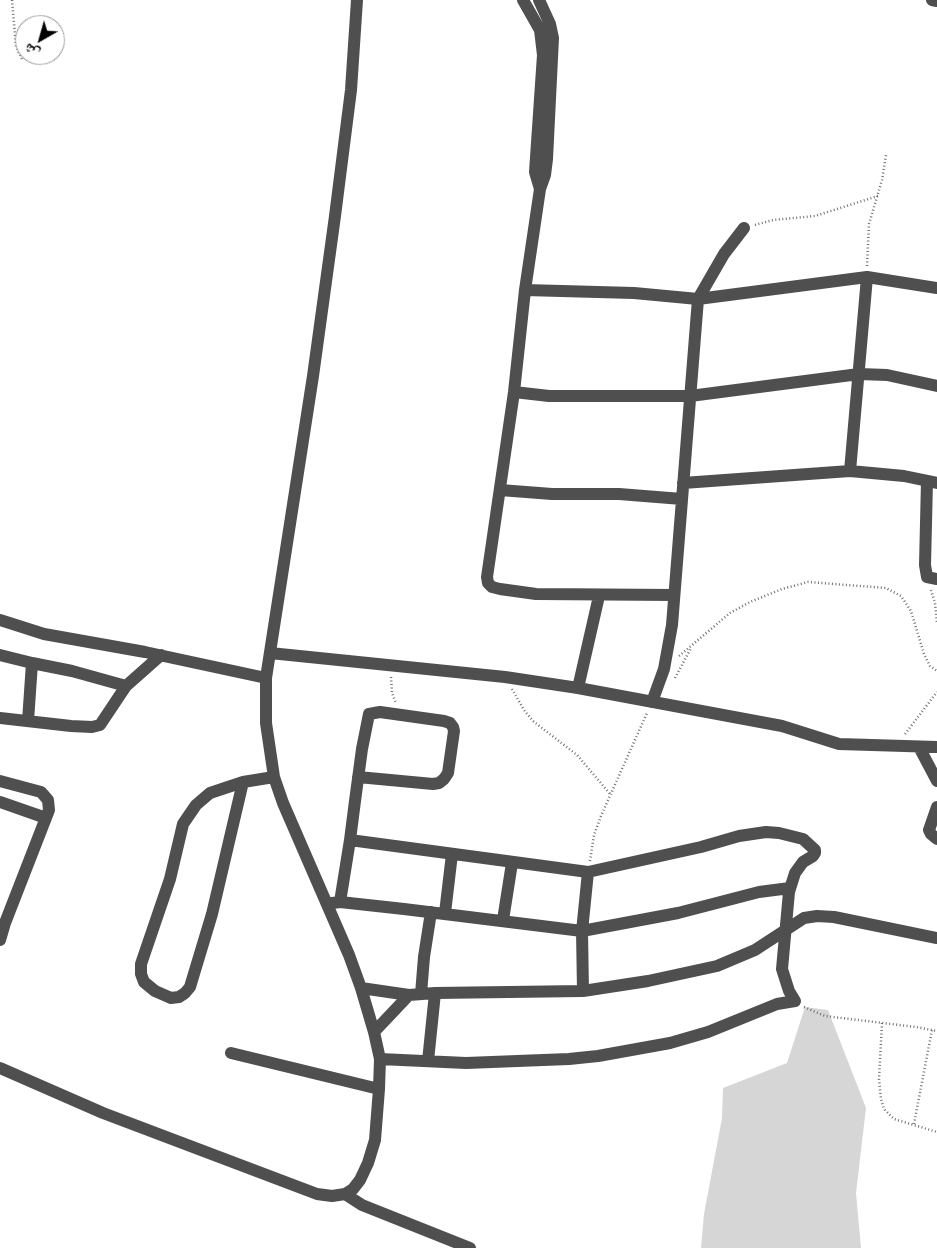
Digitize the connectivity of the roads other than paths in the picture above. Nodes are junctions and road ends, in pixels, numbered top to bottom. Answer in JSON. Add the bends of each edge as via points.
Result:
{"nodes":[{"id":1,"x":357,"y":0,"type":"edge"},
{"id":2,"x":523,"y":0,"type":"edge"},
{"id":3,"x":539,"y":0,"type":"edge"},
{"id":4,"x":932,"y":0,"type":"edge"},
{"id":5,"x":937,"y":1,"type":"edge"},
{"id":6,"x":548,"y":55,"type":"junction"},
{"id":7,"x":744,"y":228,"type":"road end"},
{"id":8,"x":867,"y":277,"type":"junction"},
{"id":9,"x":937,"y":288,"type":"edge"},
{"id":10,"x":525,"y":290,"type":"junction"},
{"id":11,"x":698,"y":299,"type":"junction"},
{"id":12,"x":859,"y":374,"type":"junction"},
{"id":13,"x":937,"y":386,"type":"edge"},
{"id":14,"x":514,"y":392,"type":"junction"},
{"id":15,"x":690,"y":396,"type":"junction"},
{"id":16,"x":850,"y":471,"type":"junction"},
{"id":17,"x":932,"y":482,"type":"edge"},
{"id":18,"x":683,"y":483,"type":"junction"},
{"id":19,"x":500,"y":490,"type":"junction"},
{"id":20,"x":682,"y":499,"type":"junction"},
{"id":21,"x":932,"y":578,"type":"edge"},
{"id":22,"x":674,"y":595,"type":"junction"},
{"id":23,"x":599,"y":596,"type":"junction"},
{"id":24,"x":0,"y":620,"type":"edge"},
{"id":25,"x":270,"y":653,"type":"junction"},
{"id":26,"x":0,"y":655,"type":"edge"},
{"id":27,"x":161,"y":656,"type":"junction"},
{"id":28,"x":32,"y":663,"type":"junction"},
{"id":29,"x":266,"y":678,"type":"junction"},
{"id":30,"x":126,"y":686,"type":"junction"},
{"id":31,"x":578,"y":688,"type":"junction"},
{"id":32,"x":652,"y":702,"type":"junction"},
{"id":33,"x":0,"y":718,"type":"edge"},
{"id":34,"x":28,"y":721,"type":"junction"},
{"id":35,"x":919,"y":747,"type":"junction"},
{"id":36,"x":937,"y":748,"type":"edge"},
{"id":37,"x":274,"y":777,"type":"junction"},
{"id":38,"x":358,"y":777,"type":"junction"},
{"id":39,"x":0,"y":781,"type":"edge"},
{"id":40,"x":937,"y":781,"type":"edge"},
{"id":41,"x":243,"y":782,"type":"junction"},
{"id":42,"x":0,"y":802,"type":"edge"},
{"id":43,"x":937,"y":807,"type":"edge"},
{"id":44,"x":46,"y":818,"type":"junction"},
{"id":45,"x":937,"y":839,"type":"edge"},
{"id":46,"x":350,"y":840,"type":"junction"},
{"id":47,"x":452,"y":854,"type":"junction"},
{"id":48,"x":512,"y":863,"type":"junction"},
{"id":49,"x":588,"y":872,"type":"junction"},
{"id":50,"x":790,"y":888,"type":"junction"},
{"id":51,"x":334,"y":903,"type":"junction"},
{"id":52,"x":431,"y":912,"type":"junction"},
{"id":53,"x":445,"y":913,"type":"junction"},
{"id":54,"x":502,"y":920,"type":"junction"},
{"id":55,"x":2,"y":922,"type":"edge"},
{"id":56,"x":786,"y":928,"type":"junction"},
{"id":57,"x":582,"y":930,"type":"junction"},
{"id":58,"x":937,"y":938,"type":"edge"},
{"id":59,"x":0,"y":939,"type":"edge"},
{"id":60,"x":361,"y":988,"type":"junction"},
{"id":61,"x":583,"y":991,"type":"junction"},
{"id":62,"x":435,"y":993,"type":"junction"},
{"id":63,"x":415,"y":994,"type":"junction"},
{"id":64,"x":374,"y":1032,"type":"junction"},
{"id":65,"x":231,"y":1053,"type":"dead end"},
{"id":66,"x":380,"y":1059,"type":"junction"},
{"id":67,"x":428,"y":1061,"type":"junction"},
{"id":68,"x":0,"y":1068,"type":"edge"},
{"id":69,"x":379,"y":1089,"type":"junction"},
{"id":70,"x":345,"y":1194,"type":"junction"},
{"id":71,"x":470,"y":1248,"type":"edge"}],
"edges":[{"from":1,"to":25,"type":"street","via":[[335,216]]},
{"from":2,"to":6,"type":"street","via":[[540,30]]},
{"from":3,"to":6,"type":"street","via":[[553,38]]},
{"from":4,"to":5,"type":"street"},
{"from":6,"to":10,"type":"street","via":[[535,172],[540,189]]},
{"from":7,"to":11,"type":"street","via":[[724,254]]},
{"from":8,"to":9,"type":"street"},
{"from":8,"to":11,"type":"street"},
{"from":8,"to":12,"type":"street"},
{"from":10,"to":11,"type":"street"},
{"from":10,"to":14,"type":"street"},
{"from":11,"to":15,"type":"street"},
{"from":12,"to":13,"type":"street","via":[[887,375]]},
{"from":12,"to":15,"type":"street"},
{"from":12,"to":16,"type":"street"},
{"from":14,"to":15,"type":"street","via":[[549,396]]},
{"from":14,"to":19,"type":"street"},
{"from":15,"to":18,"type":"street"},
{"from":16,"to":17,"type":"street"},
{"from":16,"to":18,"type":"street"},
{"from":17,"to":21,"type":"street","via":[[925,565]]},
{"from":18,"to":20,"type":"street"},
{"from":19,"to":20,"type":"street"},
{"from":19,"to":23,"type":"street","via":[[487,577],[492,588],[536,594]]},
{"from":20,"to":22,"type":"street"},
{"from":22,"to":23,"type":"street"},
{"from":22,"to":32,"type":"street","via":[[669,648]]},
{"from":23,"to":31,"type":"street"},
{"from":24,"to":27,"type":"street","via":[[44,634]]},
{"from":25,"to":29,"type":"street"},
{"from":25,"to":31,"type":"street","via":[[505,677]]},
{"from":26,"to":28,"type":"street"},
{"from":27,"to":29,"type":"street"},
{"from":27,"to":30,"type":"street"},
{"from":28,"to":30,"type":"street","via":[[72,670]]},
{"from":28,"to":34,"type":"street"},
{"from":29,"to":37,"type":"street","via":[[266,723]]},
{"from":30,"to":34,"type":"street","via":[[100,725],[92,728]]},
{"from":31,"to":32,"type":"street"},
{"from":32,"to":35,"type":"street","via":[[782,726],[839,744]]},
{"from":33,"to":34,"type":"street"},
{"from":35,"to":36,"type":"street"},
{"from":35,"to":40,"type":"street"},
{"from":37,"to":41,"type":"street"},
{"from":37,"to":51,"type":"street","via":[[302,848]]},
{"from":38,"to":38,"type":"street","via":[[440,782],[448,773],[453,727],[444,721],[407,715],[369,714]]},
{"from":38,"to":46,"type":"street"},
{"from":39,"to":44,"type":"street","via":[[41,792],[48,800]]},
{"from":41,"to":41,"type":"street","via":[[210,793],[196,805],[183,824],[170,878],[141,964],[144,982],[171,998],[179,997],[190,987],[212,914]]},
{"from":42,"to":44,"type":"street"},
{"from":43,"to":45,"type":"street","via":[[930,830]]},
{"from":44,"to":55,"type":"street"},
{"from":46,"to":47,"type":"street"},
{"from":46,"to":51,"type":"street"},
{"from":47,"to":48,"type":"street"},
{"from":47,"to":53,"type":"street"},
{"from":48,"to":49,"type":"street"},
{"from":48,"to":54,"type":"street"},
{"from":49,"to":50,"type":"street","via":[[739,836],[773,832],[803,839],[815,850],[813,856],[798,868]]},
{"from":49,"to":57,"type":"street"},
{"from":50,"to":56,"type":"street"},
{"from":50,"to":57,"type":"street"},
{"from":51,"to":52,"type":"street"},
{"from":51,"to":60,"type":"street"},
{"from":52,"to":53,"type":"street"},
{"from":52,"to":63,"type":"street"},
{"from":53,"to":54,"type":"street"},
{"from":54,"to":57,"type":"street"},
{"from":55,"to":59,"type":"street"},
{"from":56,"to":58,"type":"street","via":[[804,918],[834,916]]},
{"from":56,"to":61,"type":"street","via":[[755,950],[718,966]]},
{"from":56,"to":67,"type":"street","via":[[782,969],[795,1001],[777,1004],[708,1032],[670,1043],[598,1056],[569,1060]]},
{"from":57,"to":61,"type":"street"},
{"from":60,"to":63,"type":"street"},
{"from":60,"to":64,"type":"street"},
{"from":61,"to":62,"type":"street"},
{"from":62,"to":63,"type":"street"},
{"from":62,"to":67,"type":"street"},
{"from":63,"to":64,"type":"street"},
{"from":64,"to":66,"type":"street"},
{"from":65,"to":69,"type":"street"},
{"from":66,"to":67,"type":"street"},
{"from":66,"to":69,"type":"street"},
{"from":68,"to":70,"type":"street","via":[[103,1113],[317,1194]]},
{"from":69,"to":70,"type":"street","via":[[375,1140],[368,1163],[360,1180]]},
{"from":70,"to":71,"type":"street","via":[[362,1205]]}]}
